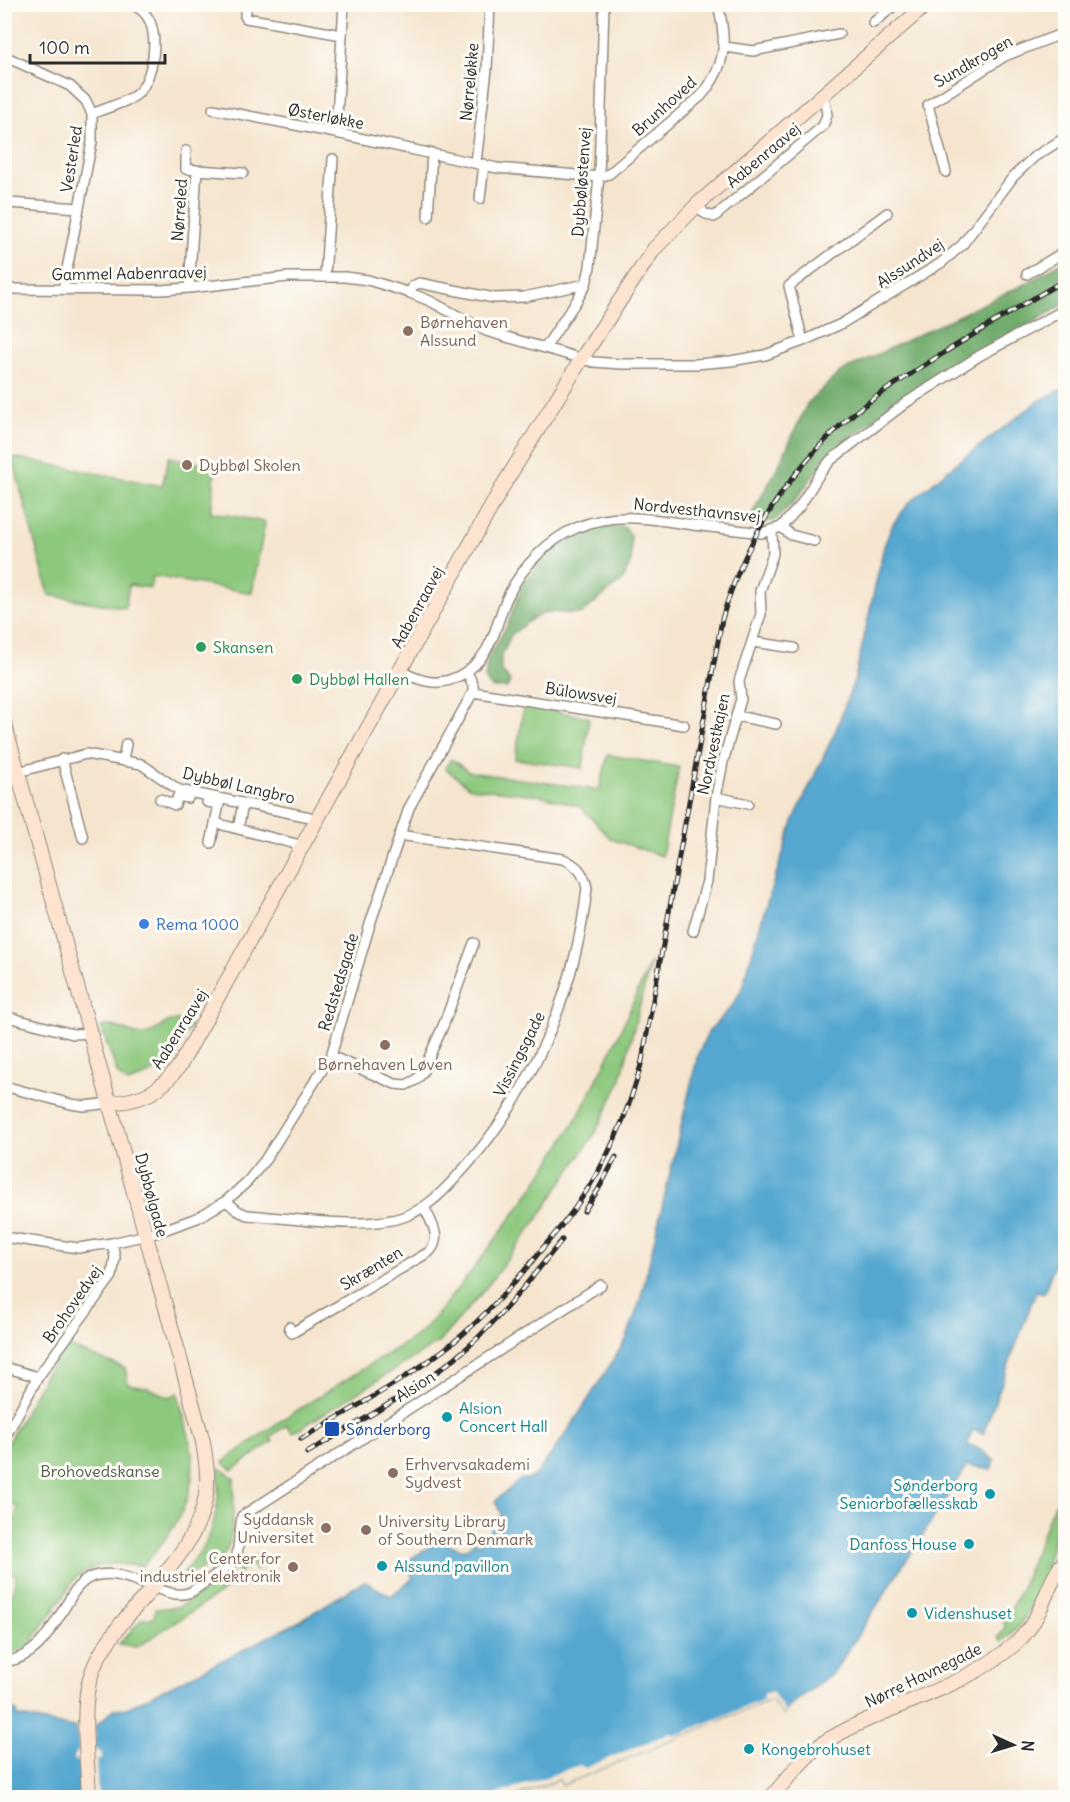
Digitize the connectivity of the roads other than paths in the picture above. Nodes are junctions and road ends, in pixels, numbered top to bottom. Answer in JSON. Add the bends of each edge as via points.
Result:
{"nodes":[{"id":1,"x":131,"y":4,"type":"edge"},
{"id":2,"x":247,"y":4,"type":"edge"},
{"id":3,"x":344,"y":4,"type":"edge"},
{"id":4,"x":490,"y":4,"type":"edge"},
{"id":5,"x":604,"y":4,"type":"edge"},
{"id":6,"x":718,"y":4,"type":"edge"},
{"id":7,"x":896,"y":4,"type":"edge"},
{"id":8,"x":920,"y":7,"type":"edge"},
{"id":9,"x":873,"y":23,"type":"dead end"},
{"id":10,"x":1065,"y":32,"type":"edge"},
{"id":11,"x":839,"y":34,"type":"dead end"},
{"id":12,"x":342,"y":35,"type":"junction"},
{"id":13,"x":725,"y":47,"type":"junction"},
{"id":14,"x":4,"y":56,"type":"edge"},
{"id":15,"x":824,"y":94,"type":"junction"},
{"id":16,"x":213,"y":109,"type":"dead end"},
{"id":17,"x":92,"y":114,"type":"junction"},
{"id":18,"x":336,"y":133,"type":"junction"},
{"id":19,"x":1065,"y":136,"type":"edge"},
{"id":20,"x":186,"y":151,"type":"dead end"},
{"id":21,"x":432,"y":153,"type":"junction"},
{"id":22,"x":333,"y":159,"type":"dead end"},
{"id":23,"x":480,"y":163,"type":"junction"},
{"id":24,"x":197,"y":170,"type":"junction"},
{"id":25,"x":946,"y":172,"type":"dead end"},
{"id":26,"x":243,"y":173,"type":"dead end"},
{"id":27,"x":599,"y":177,"type":"junction"},
{"id":28,"x":480,"y":199,"type":"dead end"},
{"id":29,"x":9,"y":203,"type":"dead end"},
{"id":30,"x":698,"y":204,"type":"junction"},
{"id":31,"x":79,"y":208,"type":"junction"},
{"id":32,"x":887,"y":213,"type":"dead end"},
{"id":33,"x":428,"y":217,"type":"dead end"},
{"id":34,"x":1065,"y":251,"type":"edge"},
{"id":35,"x":1027,"y":274,"type":"dead end"},
{"id":36,"x":325,"y":276,"type":"junction"},
{"id":37,"x":586,"y":284,"type":"junction"},
{"id":38,"x":189,"y":288,"type":"junction"},
{"id":39,"x":4,"y":289,"type":"edge"},
{"id":40,"x":63,"y":290,"type":"junction"},
{"id":41,"x":410,"y":293,"type":"junction"},
{"id":42,"x":1065,"y":309,"type":"edge"},
{"id":43,"x":803,"y":341,"type":"junction"},
{"id":44,"x":545,"y":348,"type":"junction"},
{"id":45,"x":582,"y":358,"type":"junction"},
{"id":46,"x":776,"y":529,"type":"junction"},
{"id":47,"x":814,"y":541,"type":"dead end"},
{"id":48,"x":753,"y":642,"type":"junction"},
{"id":49,"x":794,"y":648,"type":"dead end"},
{"id":50,"x":400,"y":671,"type":"junction"},
{"id":51,"x":467,"y":672,"type":"junction"},
{"id":52,"x":473,"y":692,"type":"junction"},
{"id":53,"x":737,"y":716,"type":"junction"},
{"id":54,"x":4,"y":722,"type":"edge"},
{"id":55,"x":776,"y":724,"type":"dead end"},
{"id":56,"x":684,"y":725,"type":"dead end"},
{"id":57,"x":126,"y":744,"type":"dead end"},
{"id":58,"x":62,"y":759,"type":"junction"},
{"id":59,"x":123,"y":760,"type":"junction"},
{"id":60,"x":18,"y":772,"type":"junction"},
{"id":61,"x":716,"y":797,"type":"junction"},
{"id":62,"x":160,"y":799,"type":"dead end"},
{"id":63,"x":748,"y":804,"type":"dead end"},
{"id":64,"x":242,"y":809,"type":"dead end"},
{"id":65,"x":317,"y":821,"type":"junction"},
{"id":66,"x":215,"y":823,"type":"junction"},
{"id":67,"x":238,"y":829,"type":"junction"},
{"id":68,"x":399,"y":835,"type":"junction"},
{"id":69,"x":83,"y":838,"type":"dead end"},
{"id":70,"x":211,"y":843,"type":"dead end"},
{"id":71,"x":302,"y":848,"type":"junction"},
{"id":72,"x":693,"y":931,"type":"dead end"},
{"id":73,"x":474,"y":943,"type":"dead end"},
{"id":74,"x":4,"y":1016,"type":"edge"},
{"id":75,"x":90,"y":1033,"type":"junction"},
{"id":76,"x":331,"y":1056,"type":"junction"},
{"id":77,"x":4,"y":1086,"type":"edge"},
{"id":78,"x":111,"y":1103,"type":"junction"},
{"id":79,"x":226,"y":1201,"type":"junction"},
{"id":80,"x":424,"y":1207,"type":"junction"},
{"id":81,"x":146,"y":1235,"type":"junction"},
{"id":82,"x":4,"y":1237,"type":"edge"},
{"id":83,"x":112,"y":1243,"type":"junction"},
{"id":84,"x":601,"y":1285,"type":"dead end"},
{"id":85,"x":289,"y":1327,"type":"dead end"},
{"id":86,"x":4,"y":1367,"type":"edge"},
{"id":87,"x":38,"y":1377,"type":"junction"},
{"id":88,"x":4,"y":1439,"type":"edge"},
{"id":89,"x":1065,"y":1559,"type":"edge"},
{"id":90,"x":153,"y":1586,"type":"junction"},
{"id":91,"x":4,"y":1662,"type":"edge"},
{"id":92,"x":89,"y":1797,"type":"edge"},
{"id":93,"x":770,"y":1797,"type":"edge"}],
"edges":[{"from":1,"to":17,"type":"street","name":"Vesterled","via":[[145,13],[153,33],[150,76],[136,96]]},
{"from":2,"to":12,"type":"street","via":[[246,18]]},
{"from":3,"to":12,"type":"street"},
{"from":4,"to":23,"type":"street","name":"Nørreløkke"},
{"from":5,"to":27,"type":"street","name":"Dybbøløstenvej"},
{"from":6,"to":13,"type":"street","name":"Brunhoved"},
{"from":7,"to":9,"type":"street"},
{"from":8,"to":15,"type":"street","name":"Aabenraavej"},
{"from":10,"to":25,"type":"street","name":"Sundkrogen","via":[[1005,56],[928,105]]},
{"from":11,"to":13,"type":"street","via":[[753,51]]},
{"from":12,"to":18,"type":"street"},
{"from":13,"to":27,"type":"street","name":"Brunhoved","via":[[720,68],[701,96],[609,174]]},
{"from":14,"to":17,"type":"street","name":"Vesterled","via":[[70,86],[86,101]]},
{"from":15,"to":30,"type":"street","name":"Aabenraavej"},
{"from":15,"to":30,"type":"street","name":"Aabenraavej","via":[[828,115],[823,126],[714,217],[704,213]]},
{"from":16,"to":18,"type":"street","name":"Østerløkke"},
{"from":17,"to":31,"type":"street","name":"Vesterled","via":[[92,142]]},
{"from":18,"to":21,"type":"street","name":"Østerløkke"},
{"from":19,"to":43,"type":"street","name":"Alssundvej","via":[[1013,177],[962,245],[941,263],[841,324]]},
{"from":20,"to":24,"type":"street","name":"Nørreled","via":[[186,169]]},
{"from":21,"to":23,"type":"street","name":"Østerløkke"},
{"from":21,"to":33,"type":"street"},
{"from":22,"to":36,"type":"street"},
{"from":23,"to":27,"type":"street","name":"Østerløkke"},
{"from":23,"to":28,"type":"street"},
{"from":24,"to":26,"type":"street","name":"Nørreled"},
{"from":24,"to":38,"type":"street","name":"Nørreled"},
{"from":27,"to":37,"type":"street","name":"Dybbøløstenvej"},
{"from":29,"to":31,"type":"street","name":"Vesterled"},
{"from":30,"to":45,"type":"street","name":"Aabenraavej","via":[[654,249]]},
{"from":31,"to":40,"type":"street","name":"Vesterled"},
{"from":32,"to":43,"type":"street","via":[[789,286]]},
{"from":34,"to":35,"type":"street"},
{"from":36,"to":38,"type":"street","name":"Gammel Aabenraavej"},
{"from":36,"to":41,"type":"street","name":"Gammel Aabenraavej","via":[[368,280]]},
{"from":37,"to":41,"type":"street","via":[[524,297],[494,298],[419,283]]},
{"from":37,"to":44,"type":"street","name":"Dybbøløstenvej"},
{"from":38,"to":40,"type":"street","name":"Gammel Aabenraavej"},
{"from":39,"to":40,"type":"street","name":"Gammel Aabenraavej"},
{"from":41,"to":44,"type":"street","name":"Gammel Aabenraavej","via":[[486,331]]},
{"from":42,"to":46,"type":"street","name":"Nordvesthavnsvej","via":[[979,356],[907,402],[850,445],[831,460],[800,506]]},
{"from":43,"to":45,"type":"street","name":"Alssundvej","via":[[765,355],[708,363],[622,364]]},
{"from":44,"to":45,"type":"street","name":"Gammel Aabenraavej"},
{"from":45,"to":50,"type":"street","name":"Aabenraavej","via":[[504,483]]},
{"from":46,"to":47,"type":"street"},
{"from":46,"to":48,"type":"street","name":"Nordvestkajen","via":[[773,554],[760,591],[761,614]]},
{"from":46,"to":51,"type":"street","name":"Nordvesthavnsvej","via":[[762,532],[637,517],[606,518],[575,528],[549,544],[525,568],[508,595],[490,644]]},
{"from":48,"to":49,"type":"street"},
{"from":48,"to":53,"type":"street","name":"Nordvestkajen","via":[[739,681],[741,699]]},
{"from":50,"to":51,"type":"street","via":[[423,681],[447,680]]},
{"from":50,"to":65,"type":"street","name":"Aabenraavej"},
{"from":51,"to":52,"type":"street"},
{"from":52,"to":56,"type":"street","name":"Bülowsvej"},
{"from":52,"to":68,"type":"street","name":"Redstedsgade","via":[[409,808]]},
{"from":53,"to":55,"type":"street"},
{"from":53,"to":61,"type":"street","name":"Nordvestkajen"},
{"from":54,"to":60,"type":"street","name":"Dybbølgade"},
{"from":57,"to":59,"type":"street"},
{"from":58,"to":59,"type":"street","name":"Dybbøl Langbro","via":[[86,754]]},
{"from":58,"to":60,"type":"street","name":"Dybbøl Langbro"},
{"from":58,"to":69,"type":"street"},
{"from":59,"to":65,"type":"street","name":"Dybbøl Langbro","via":[[141,764],[179,790],[300,814]]},
{"from":60,"to":75,"type":"street","name":"Dybbølgade"},
{"from":61,"to":63,"type":"street"},
{"from":61,"to":72,"type":"street","name":"Nordvestkajen","via":[[707,881]]},
{"from":62,"to":66,"type":"street","via":[[175,805],[178,796],[219,804]]},
{"from":64,"to":67,"type":"street"},
{"from":65,"to":71,"type":"street","name":"Aabenraavej"},
{"from":66,"to":67,"type":"street"},
{"from":66,"to":70,"type":"street"},
{"from":67,"to":71,"type":"street"},
{"from":68,"to":76,"type":"street","name":"Redstedsgade"},
{"from":68,"to":80,"type":"street","name":"Vissingsgade","via":[[562,859],[579,869],[587,888],[575,956],[542,1050],[479,1151],[444,1191]]},
{"from":71,"to":78,"type":"street","name":"Aabenraavej","via":[[171,1078],[141,1098]]},
{"from":73,"to":76,"type":"street","via":[[443,1026],[416,1080],[406,1085],[395,1084]]},
{"from":74,"to":75,"type":"street","via":[[73,1034]]},
{"from":75,"to":78,"type":"street","name":"Dybbølgade"},
{"from":76,"to":79,"type":"street","name":"Redstedsgade","via":[[265,1160]]},
{"from":77,"to":78,"type":"street","via":[[71,1104]]},
{"from":78,"to":81,"type":"street","name":"Dybbølgade"},
{"from":79,"to":80,"type":"street","name":"Vissingsgade","via":[[247,1215],[361,1224],[404,1216]]},
{"from":79,"to":81,"type":"street","name":"Redstedsgade","via":[[197,1218]]},
{"from":80,"to":85,"type":"street","name":"Skrænten","via":[[437,1239],[429,1252],[292,1333]]},
{"from":81,"to":83,"type":"street","name":"Redstedsgade"},
{"from":81,"to":90,"type":"street","name":"Dybbølgade","via":[[207,1468],[200,1519],[182,1551]]},
{"from":82,"to":83,"type":"street","name":"Redstedsgade","via":[[78,1248]]},
{"from":83,"to":87,"type":"street","name":"Brohovedvej","via":[[112,1276]]},
{"from":84,"to":90,"type":"street","name":"Alsion","via":[[242,1516],[237,1555],[231,1566],[185,1595]]},
{"from":86,"to":87,"type":"street"},
{"from":87,"to":88,"type":"street","name":"Brohovedvej"},
{"from":89,"to":93,"type":"street","name":"Nørre Havnegade","via":[[1038,1616],[1008,1649],[956,1681],[826,1741]]},
{"from":90,"to":91,"type":"street","name":"Alsion","via":[[115,1575],[90,1578],[73,1593],[45,1641],[21,1659]]},
{"from":90,"to":92,"type":"street","name":"Dybbølgade","via":[[102,1650],[91,1673],[86,1703]]}]}
